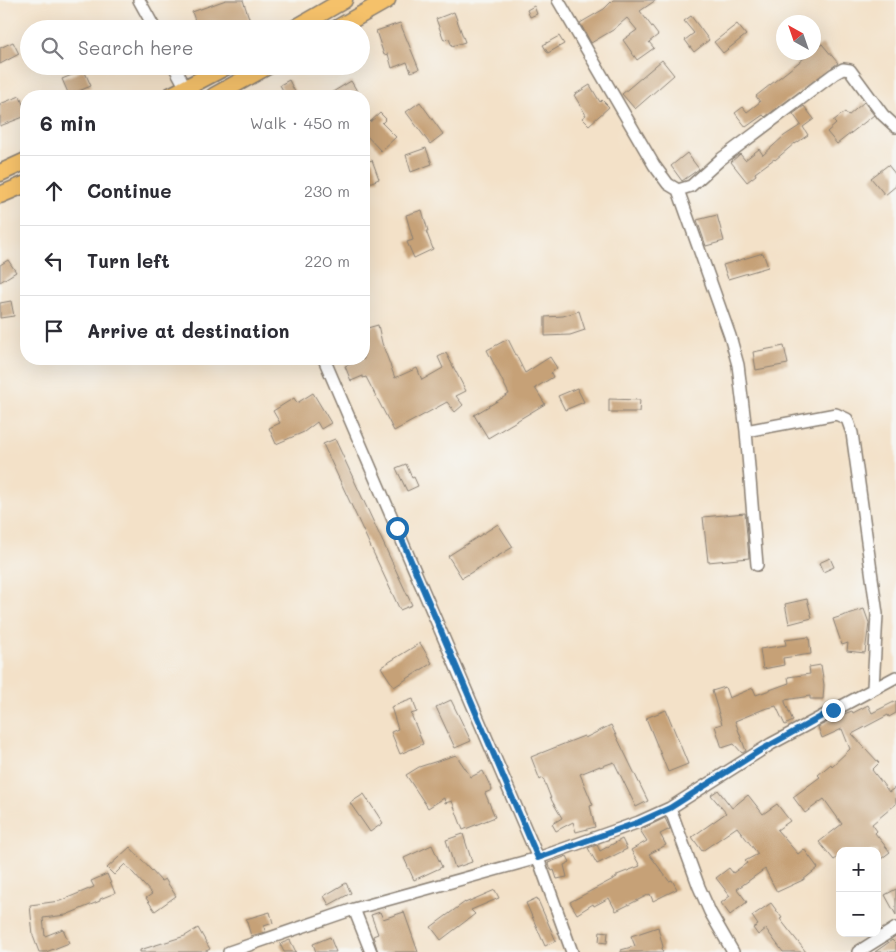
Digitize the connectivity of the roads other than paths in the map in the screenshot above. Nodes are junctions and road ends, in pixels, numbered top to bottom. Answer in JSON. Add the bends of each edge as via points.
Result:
{"nodes":[{"id":1,"x":139,"y":0,"type":"edge"},
{"id":2,"x":387,"y":0,"type":"edge"},
{"id":3,"x":558,"y":0,"type":"edge"},
{"id":4,"x":342,"y":1,"type":"edge"},
{"id":5,"x":149,"y":20,"type":"edge"},
{"id":6,"x":309,"y":20,"type":"edge"},
{"id":7,"x":352,"y":20,"type":"edge"},
{"id":8,"x":179,"y":75,"type":"edge"},
{"id":9,"x":210,"y":75,"type":"edge"},
{"id":10,"x":252,"y":75,"type":"edge"},
{"id":11,"x":186,"y":88,"type":"junction"},
{"id":12,"x":182,"y":90,"type":"edge"},
{"id":13,"x":225,"y":90,"type":"edge"},
{"id":14,"x":896,"y":127,"type":"edge"},
{"id":15,"x":20,"y":164,"type":"edge"},
{"id":16,"x":0,"y":173,"type":"edge"},
{"id":17,"x":20,"y":187,"type":"edge"},
{"id":18,"x":678,"y":190,"type":"junction"},
{"id":19,"x":0,"y":195,"type":"edge"},
{"id":20,"x":327,"y":365,"type":"edge"},
{"id":21,"x":746,"y":431,"type":"junction"},
{"id":22,"x":757,"y":565,"type":"dead end"},
{"id":23,"x":896,"y":677,"type":"edge"},
{"id":24,"x":872,"y":688,"type":"junction"},
{"id":25,"x":670,"y":808,"type":"junction"},
{"id":26,"x":538,"y":858,"type":"junction"},
{"id":27,"x":354,"y":909,"type":"junction"},
{"id":28,"x":896,"y":928,"type":"edge"},
{"id":29,"x":229,"y":952,"type":"edge"},
{"id":30,"x":371,"y":952,"type":"edge"},
{"id":31,"x":572,"y":952,"type":"edge"},
{"id":32,"x":733,"y":952,"type":"edge"},
{"id":33,"x":858,"y":952,"type":"edge"}],
"edges":[{"from":1,"to":5,"type":"street"},
{"from":2,"to":7,"type":"highway"},
{"from":3,"to":18,"type":"street","via":[[654,166],[668,184]]},
{"from":4,"to":6,"type":"highway"},
{"from":8,"to":11,"type":"street"},
{"from":9,"to":11,"type":"highway"},
{"from":10,"to":13,"type":"highway"},
{"from":11,"to":12,"type":"highway"},
{"from":14,"to":18,"type":"street","via":[[883,115],[850,70],[843,69],[721,159],[691,186]]},
{"from":15,"to":16,"type":"highway"},
{"from":17,"to":19,"type":"highway"},
{"from":18,"to":21,"type":"street","via":[[738,364]]},
{"from":20,"to":26,"type":"street"},
{"from":21,"to":22,"type":"street"},
{"from":21,"to":24,"type":"street","via":[[836,414],[847,419],[852,433],[877,614]]},
{"from":23,"to":24,"type":"street"},
{"from":24,"to":25,"type":"street","via":[[761,750]]},
{"from":25,"to":26,"type":"street"},
{"from":25,"to":32,"type":"street","via":[[699,887]]},
{"from":26,"to":27,"type":"street"},
{"from":26,"to":31,"type":"street"},
{"from":27,"to":29,"type":"street"},
{"from":27,"to":30,"type":"street"},
{"from":28,"to":33,"type":"street"}]}
